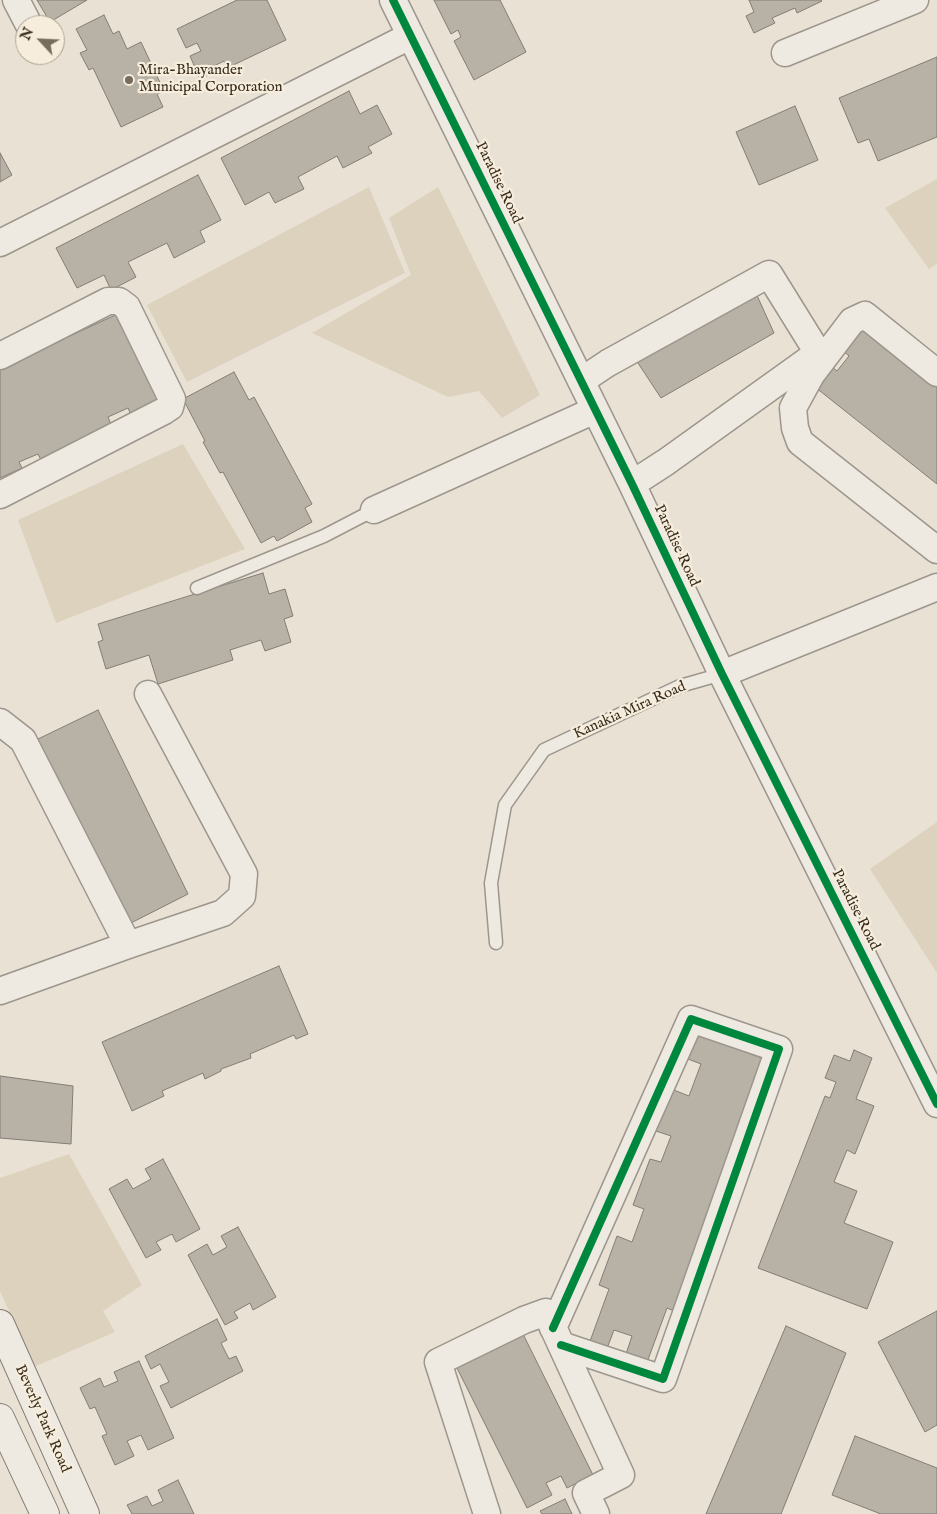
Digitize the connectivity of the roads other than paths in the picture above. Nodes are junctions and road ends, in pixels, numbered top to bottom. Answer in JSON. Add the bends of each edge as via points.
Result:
{"nodes":[{"id":1,"x":16,"y":0,"type":"edge"},
{"id":2,"x":392,"y":0,"type":"edge"},
{"id":3,"x":915,"y":0,"type":"edge"},
{"id":4,"x":860,"y":10,"type":"edge"},
{"id":5,"x":24,"y":15,"type":"edge"},
{"id":6,"x":410,"y":36,"type":"junction"},
{"id":7,"x":785,"y":53,"type":"dead end"},
{"id":8,"x":0,"y":243,"type":"edge"},
{"id":9,"x":0,"y":356,"type":"edge"},
{"id":10,"x":937,"y":373,"type":"edge"},
{"id":11,"x":581,"y":380,"type":"junction"},
{"id":12,"x":595,"y":410,"type":"junction"},
{"id":13,"x":632,"y":484,"type":"junction"},
{"id":14,"x":0,"y":495,"type":"edge"},
{"id":15,"x":374,"y":510,"type":"joint"},
{"id":16,"x":934,"y":541,"type":"edge"},
{"id":17,"x":937,"y":587,"type":"edge"},
{"id":18,"x":197,"y":588,"type":"dead end"},
{"id":19,"x":722,"y":674,"type":"junction"},
{"id":20,"x":148,"y":694,"type":"dead end"},
{"id":21,"x":0,"y":722,"type":"edge"},
{"id":22,"x":496,"y":943,"type":"dead end"},
{"id":23,"x":128,"y":945,"type":"junction"},
{"id":24,"x":0,"y":991,"type":"edge"},
{"id":25,"x":937,"y":1104,"type":"edge"},
{"id":26,"x":0,"y":1324,"type":"edge"},
{"id":27,"x":557,"y":1336,"type":"junction"},
{"id":28,"x":0,"y":1418,"type":"edge"},
{"id":29,"x":45,"y":1514,"type":"edge"},
{"id":30,"x":85,"y":1514,"type":"edge"},
{"id":31,"x":487,"y":1514,"type":"edge"},
{"id":32,"x":596,"y":1514,"type":"edge"}],
"edges":[{"from":1,"to":5,"type":"street"},
{"from":2,"to":6,"type":"street","name":"Paradise Road"},
{"from":3,"to":4,"type":"street"},
{"from":4,"to":7,"type":"street"},
{"from":6,"to":8,"type":"street"},
{"from":6,"to":11,"type":"street","name":"Paradise Road"},
{"from":9,"to":14,"type":"street","via":[[108,301],[119,301],[127,307],[172,399],[170,407],[164,411]]},
{"from":10,"to":16,"type":"street","via":[[865,315],[852,321],[811,375],[793,408],[800,442]]},
{"from":11,"to":12,"type":"street","name":"Paradise Road"},
{"from":11,"to":13,"type":"street","via":[[769,274],[818,353]]},
{"from":12,"to":13,"type":"street","name":"Paradise Road"},
{"from":12,"to":15,"type":"street"},
{"from":13,"to":19,"type":"street","name":"Paradise Road"},
{"from":15,"to":18,"type":"lane","via":[[324,536]]},
{"from":17,"to":19,"type":"street","name":"Kanakia Mira Road"},
{"from":19,"to":22,"type":"lane","name":"Kanakia Mira Road","via":[[680,686],[544,750],[505,805],[491,883]]},
{"from":19,"to":25,"type":"street","name":"Paradise Road"},
{"from":20,"to":23,"type":"street","via":[[244,874],[242,896],[223,913]]},
{"from":21,"to":23,"type":"street","via":[[23,740]]},
{"from":23,"to":24,"type":"street"},
{"from":26,"to":30,"type":"main road","name":"Beverly Park Road"},
{"from":27,"to":27,"type":"street","via":[[663,1379],[779,1049],[691,1019]]},
{"from":27,"to":31,"type":"street","via":[[546,1312],[438,1362]]},
{"from":27,"to":32,"type":"street","via":[[621,1475],[586,1493]]},
{"from":28,"to":29,"type":"main road"}]}
